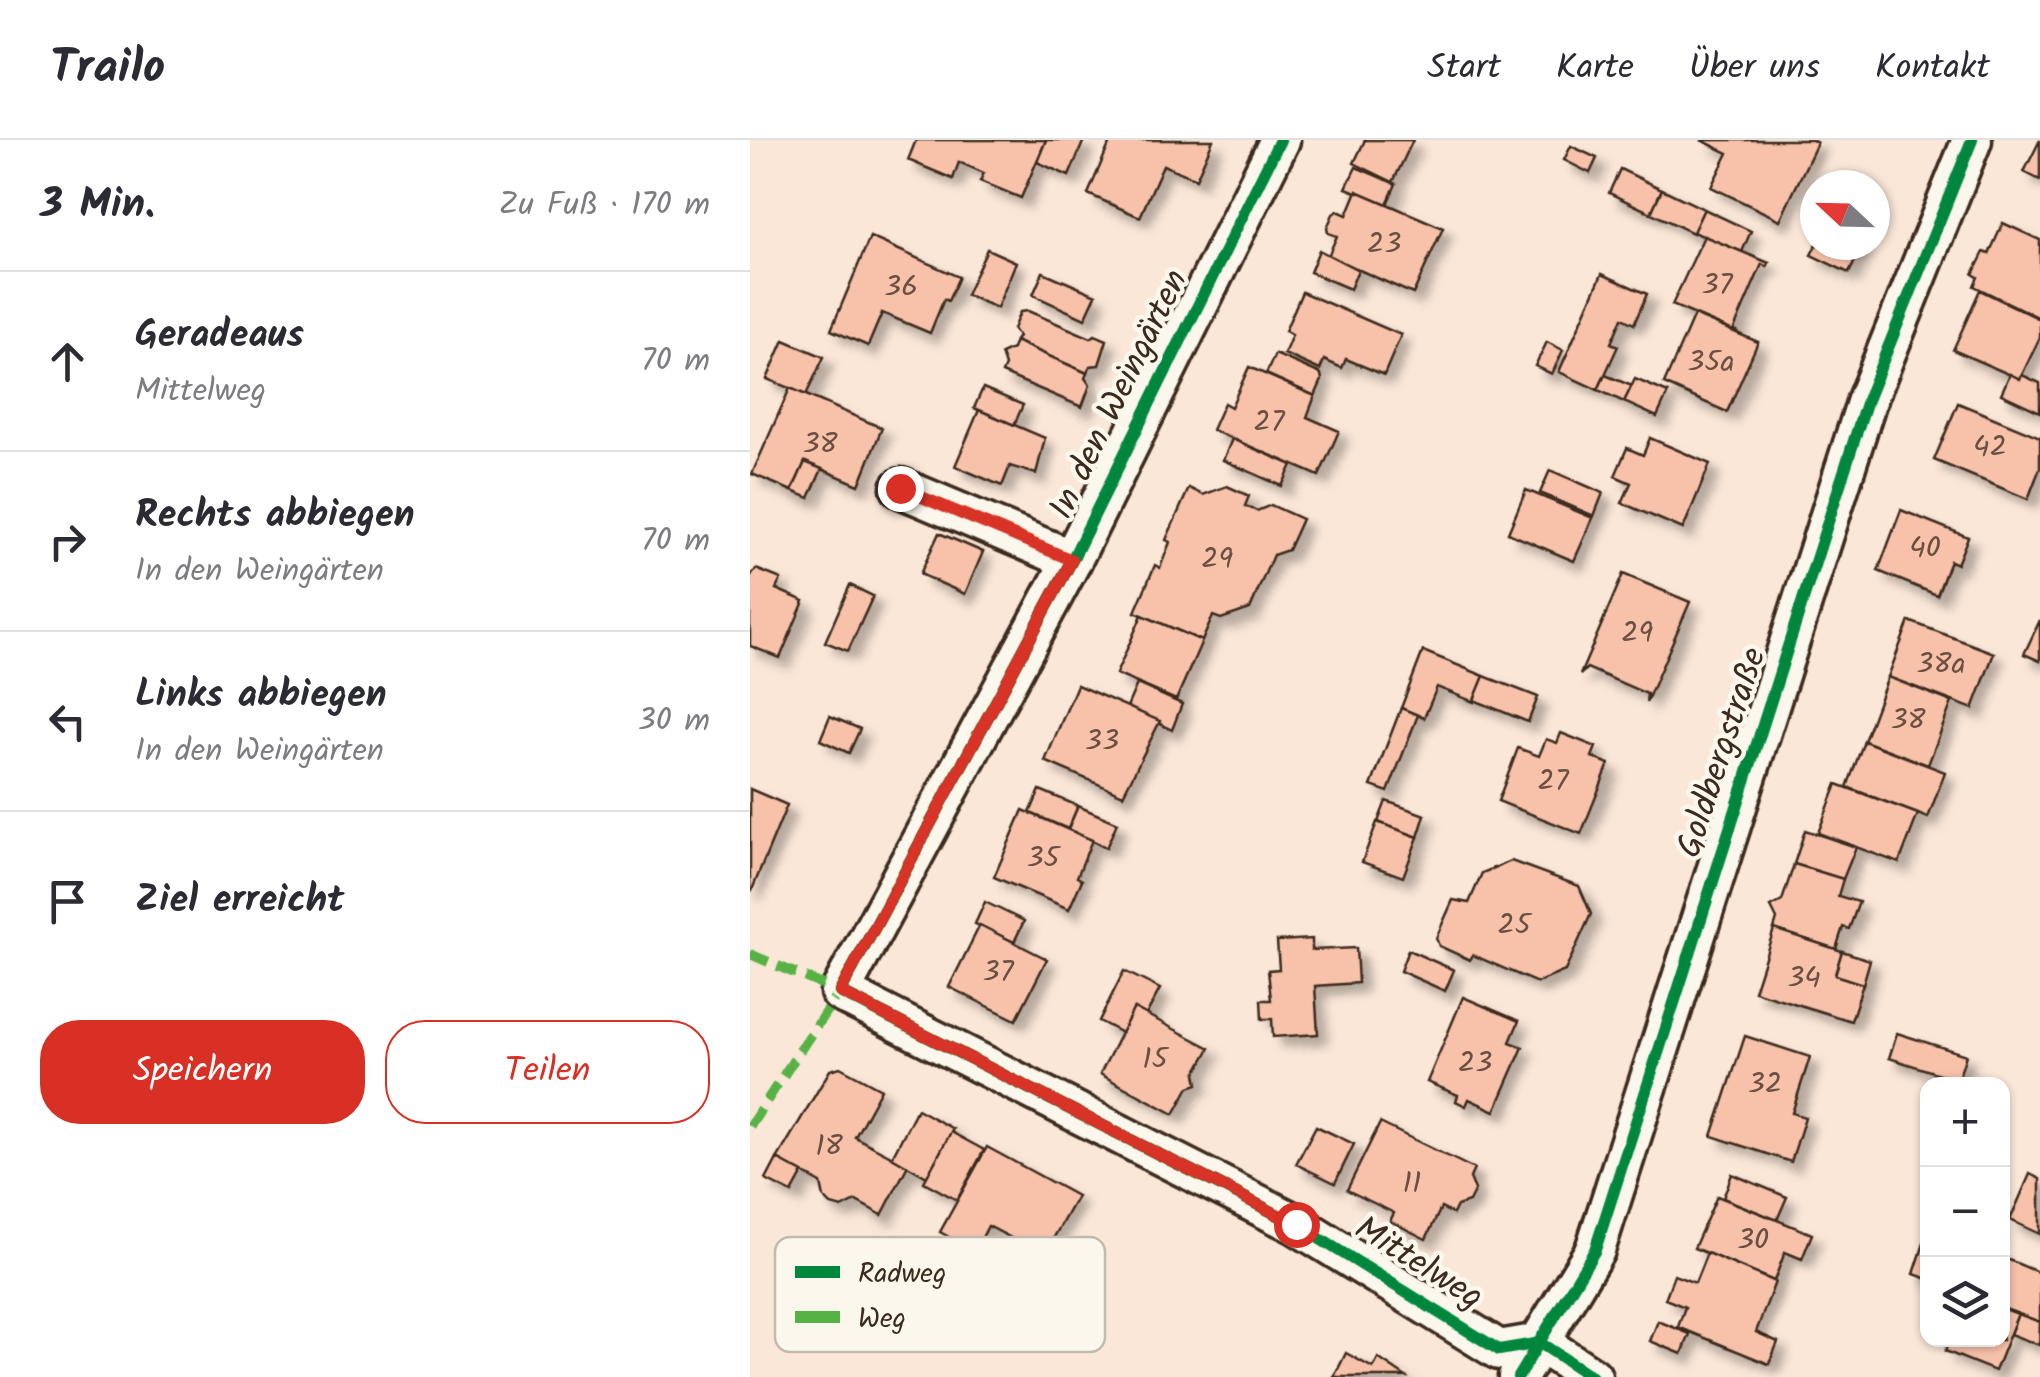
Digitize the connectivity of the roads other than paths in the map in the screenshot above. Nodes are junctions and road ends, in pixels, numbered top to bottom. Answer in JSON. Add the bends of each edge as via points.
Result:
{"nodes":[{"id":1,"x":1280,"y":140,"type":"edge"},
{"id":2,"x":1972,"y":140,"type":"edge"},
{"id":3,"x":900,"y":488,"type":"dead end"},
{"id":4,"x":1072,"y":560,"type":"junction"},
{"id":5,"x":840,"y":992,"type":"joint"},
{"id":6,"x":1540,"y":1343,"type":"junction"},
{"id":7,"x":1518,"y":1377,"type":"edge"},
{"id":8,"x":1592,"y":1377,"type":"edge"}],
"edges":[{"from":1,"to":4,"type":"street","name":"In den Weingärten"},
{"from":2,"to":6,"type":"street","name":"Goldbergstraße","via":[[1867,400],[1595,1250]]},
{"from":3,"to":4,"type":"street","name":"In den Weingärten"},
{"from":4,"to":5,"type":"street","name":"In den Weingärten"},
{"from":5,"to":6,"type":"street","name":"Mittelweg","via":[[1296,1224],[1499,1350]]},
{"from":6,"to":7,"type":"street","name":"Goldbergstraße"},
{"from":6,"to":8,"type":"street"}]}
